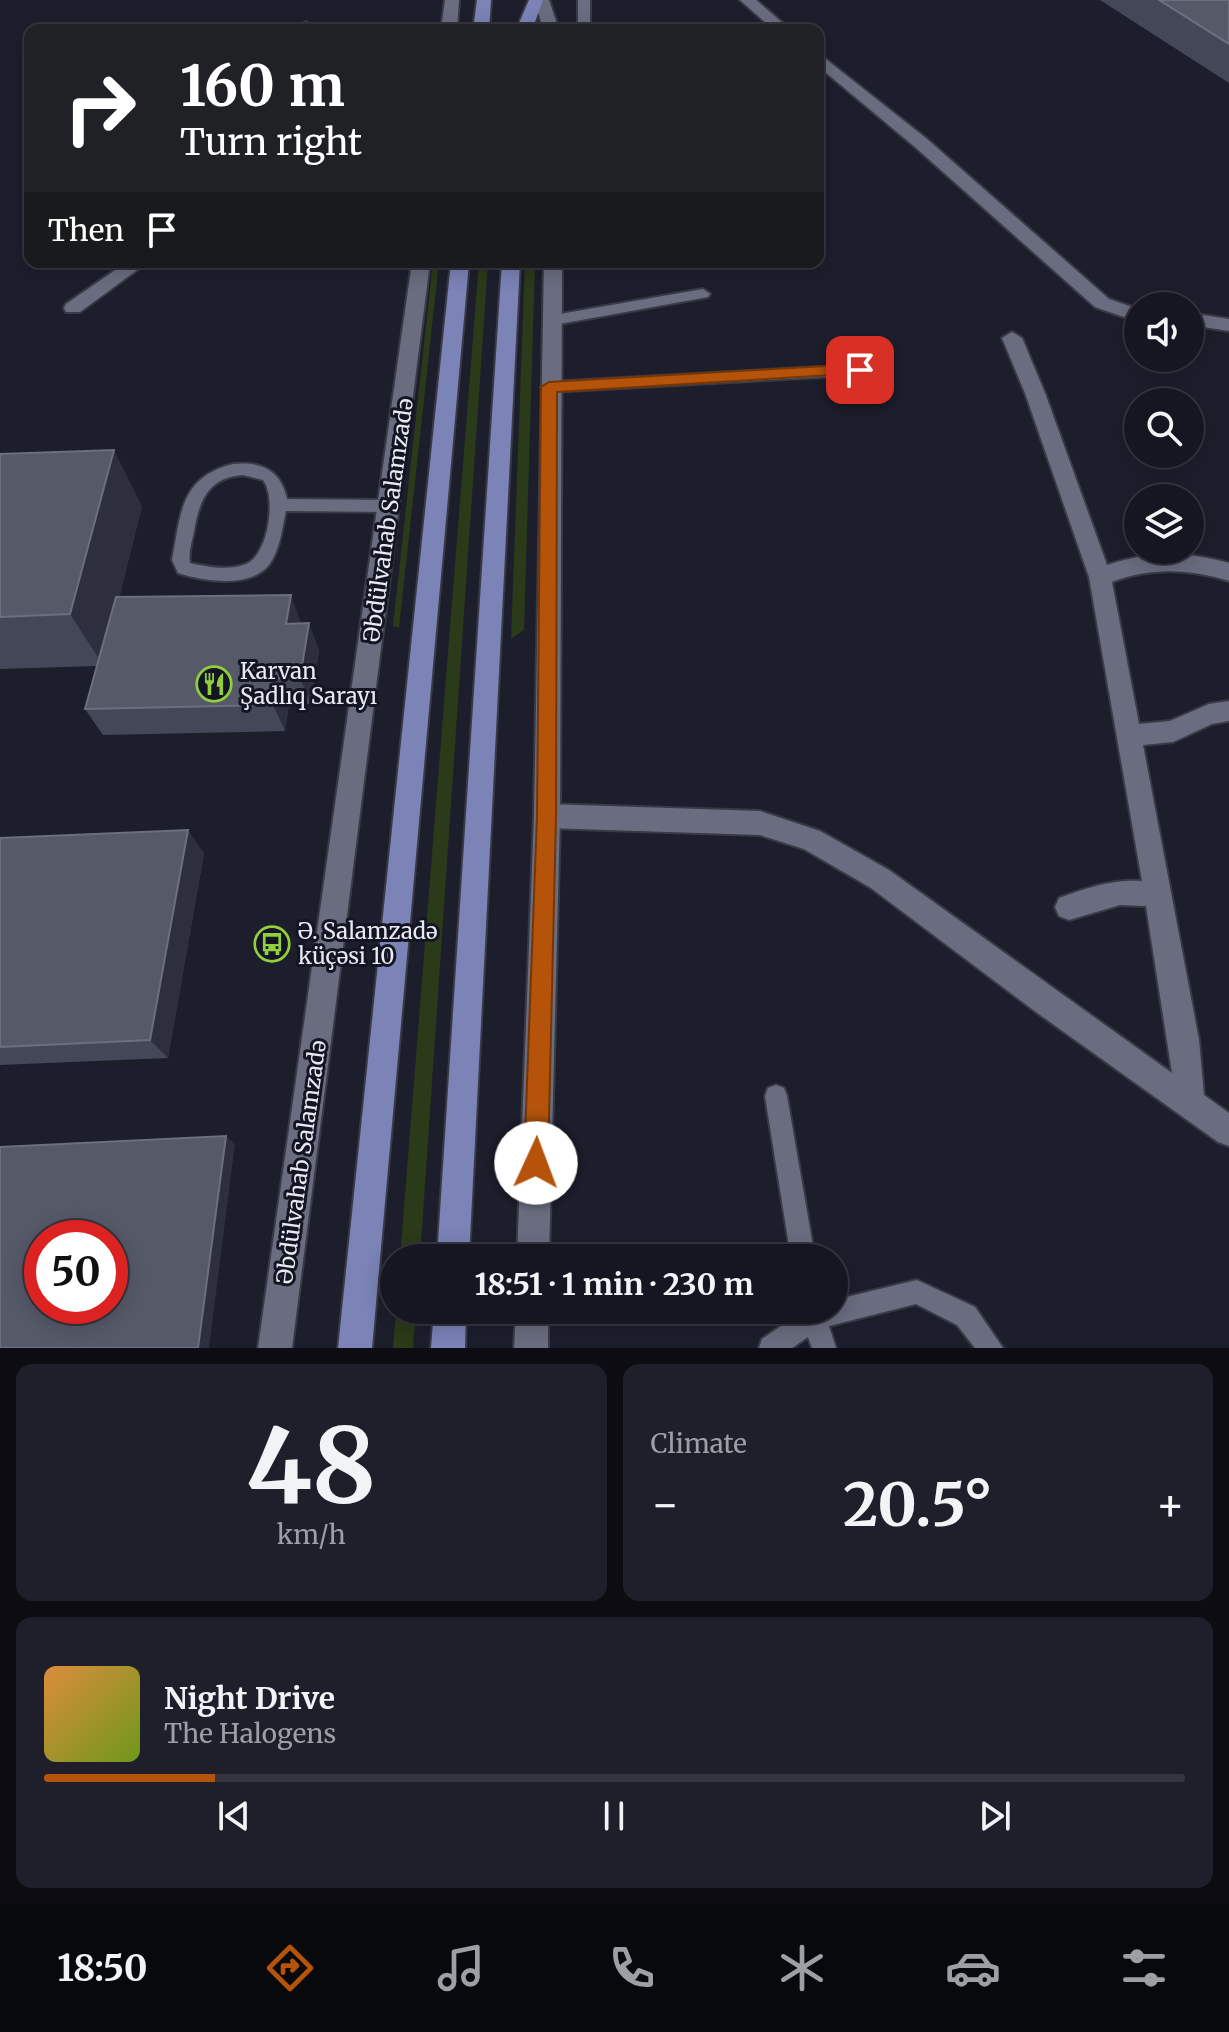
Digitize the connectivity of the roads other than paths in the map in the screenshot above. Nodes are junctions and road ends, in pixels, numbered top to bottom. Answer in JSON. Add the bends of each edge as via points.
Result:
{"nodes":[{"id":1,"x":452,"y":0,"type":"edge"},
{"id":2,"x":484,"y":0,"type":"edge"},
{"id":3,"x":539,"y":0,"type":"edge"},
{"id":4,"x":584,"y":0,"type":"edge"},
{"id":5,"x":747,"y":0,"type":"edge"},
{"id":6,"x":450,"y":24,"type":"edge"},
{"id":7,"x":482,"y":24,"type":"edge"},
{"id":8,"x":527,"y":24,"type":"edge"},
{"id":9,"x":549,"y":24,"type":"edge"},
{"id":10,"x":584,"y":24,"type":"edge"},
{"id":11,"x":776,"y":24,"type":"edge"},
{"id":12,"x":824,"y":63,"type":"edge"},
{"id":13,"x":130,"y":268,"type":"edge"},
{"id":14,"x":420,"y":268,"type":"edge"},
{"id":15,"x":459,"y":268,"type":"edge"},
{"id":16,"x":511,"y":268,"type":"edge"},
{"id":17,"x":553,"y":268,"type":"edge"},
{"id":18,"x":703,"y":294,"type":"dead end"},
{"id":19,"x":73,"y":308,"type":"dead end"},
{"id":20,"x":1124,"y":311,"type":"edge"},
{"id":21,"x":554,"y":320,"type":"junction"},
{"id":22,"x":1204,"y":321,"type":"edge"},
{"id":23,"x":1229,"y":325,"type":"edge"},
{"id":24,"x":1012,"y":338,"type":"dead end"},
{"id":25,"x":860,"y":370,"type":"dead end"},
{"id":26,"x":549,"y":387,"type":"junction"},
{"id":27,"x":280,"y":505,"type":"junction"},
{"id":28,"x":390,"y":506,"type":"junction"},
{"id":29,"x":1229,"y":572,"type":"edge"},
{"id":30,"x":1100,"y":577,"type":"junction"},
{"id":31,"x":1229,"y":711,"type":"edge"},
{"id":32,"x":1131,"y":736,"type":"junction"},
{"id":33,"x":547,"y":816,"type":"junction"},
{"id":34,"x":1156,"y":894,"type":"junction"},
{"id":35,"x":1069,"y":907,"type":"dead end"},
{"id":36,"x":776,"y":1096,"type":"dead end"},
{"id":37,"x":1190,"y":1103,"type":"junction"},
{"id":38,"x":1229,"y":1131,"type":"edge"},
{"id":39,"x":454,"y":1244,"type":"edge"},
{"id":40,"x":533,"y":1244,"type":"edge"},
{"id":41,"x":801,"y":1244,"type":"edge"},
{"id":42,"x":848,"y":1306,"type":"edge"},
{"id":43,"x":449,"y":1324,"type":"edge"},
{"id":44,"x":532,"y":1324,"type":"edge"},
{"id":45,"x":800,"y":1324,"type":"edge"},
{"id":46,"x":816,"y":1324,"type":"edge"},
{"id":47,"x":275,"y":1348,"type":"edge"},
{"id":48,"x":355,"y":1348,"type":"edge"},
{"id":49,"x":448,"y":1348,"type":"edge"},
{"id":50,"x":531,"y":1348,"type":"edge"},
{"id":51,"x":771,"y":1348,"type":"edge"},
{"id":52,"x":824,"y":1348,"type":"edge"},
{"id":53,"x":991,"y":1348,"type":"edge"}],
"edges":[{"from":1,"to":6,"type":"street"},
{"from":2,"to":7,"type":"main road"},
{"from":3,"to":8,"type":"main road"},
{"from":3,"to":9,"type":"street"},
{"from":4,"to":10,"type":"lane"},
{"from":5,"to":11,"type":"street"},
{"from":12,"to":20,"type":"street","via":[[1102,303]]},
{"from":13,"to":19,"type":"street"},
{"from":14,"to":28,"type":"street","name":"Əbdülvahab Salamzadə"},
{"from":15,"to":48,"type":"main road","name":"Əbdülvahab Salamzadə"},
{"from":16,"to":39,"type":"main road"},
{"from":17,"to":21,"type":"street"},
{"from":18,"to":21,"type":"lane"},
{"from":21,"to":26,"type":"street"},
{"from":22,"to":23,"type":"street"},
{"from":24,"to":30,"type":"street"},
{"from":25,"to":26,"type":"lane"},
{"from":26,"to":33,"type":"street"},
{"from":27,"to":27,"type":"lane","via":[[263,560],[253,568],[184,568],[180,560],[203,482],[253,468],[274,482]]},
{"from":27,"to":28,"type":"lane"},
{"from":28,"to":47,"type":"street","name":"Əbdülvahab Salamzadə"},
{"from":29,"to":30,"type":"street","via":[[1181,560],[1138,564]]},
{"from":30,"to":32,"type":"street"},
{"from":31,"to":32,"type":"street","via":[[1173,731]]},
{"from":32,"to":34,"type":"street"},
{"from":33,"to":37,"type":"street","via":[[760,823],[811,839],[880,879]]},
{"from":33,"to":40,"type":"street"},
{"from":34,"to":35,"type":"street","via":[[1120,892]]},
{"from":34,"to":37,"type":"street","via":[[1184,1040]]},
{"from":36,"to":41,"type":"lane"},
{"from":37,"to":38,"type":"street"},
{"from":42,"to":53,"type":"lane","via":[[917,1292],[966,1316]]},
{"from":43,"to":49,"type":"main road"},
{"from":44,"to":50,"type":"street"},
{"from":45,"to":51,"type":"lane"},
{"from":46,"to":52,"type":"lane"}]}
